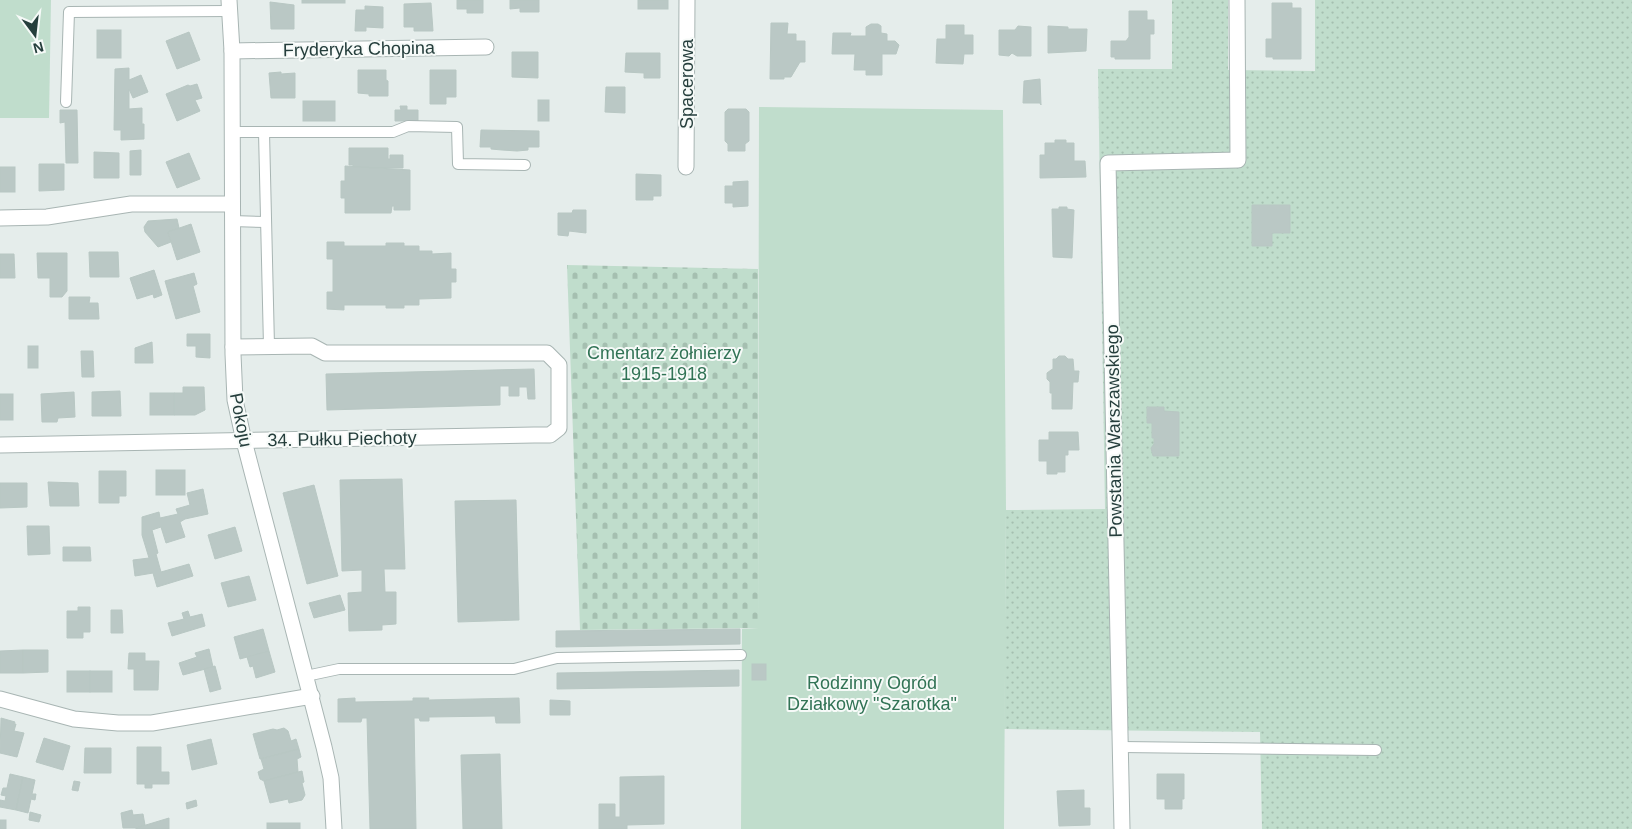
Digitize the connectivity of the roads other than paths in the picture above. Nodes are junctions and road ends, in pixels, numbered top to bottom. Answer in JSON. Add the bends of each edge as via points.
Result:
{"nodes":[{"id":1,"x":69,"y":0,"type":"edge"},
{"id":2,"x":687,"y":0,"type":"edge"},
{"id":3,"x":1237,"y":0,"type":"edge"},
{"id":4,"x":229,"y":6,"type":"edge"},
{"id":5,"x":69,"y":12,"type":"junction"},
{"id":6,"x":486,"y":47,"type":"dead end"},
{"id":7,"x":232,"y":51,"type":"junction"},
{"id":8,"x":66,"y":102,"type":"dead end"},
{"id":9,"x":232,"y":132,"type":"junction"},
{"id":10,"x":264,"y":132,"type":"junction"},
{"id":11,"x":525,"y":165,"type":"dead end"},
{"id":12,"x":686,"y":167,"type":"dead end"},
{"id":13,"x":232,"y":204,"type":"junction"},
{"id":14,"x":0,"y":218,"type":"edge"},
{"id":15,"x":232,"y":221,"type":"junction"},
{"id":16,"x":266,"y":222,"type":"junction"},
{"id":17,"x":233,"y":346,"type":"junction"},
{"id":18,"x":269,"y":346,"type":"junction"},
{"id":19,"x":244,"y":441,"type":"junction"},
{"id":20,"x":0,"y":445,"type":"edge"},
{"id":21,"x":741,"y":655,"type":"dead end"},
{"id":22,"x":306,"y":676,"type":"junction"},
{"id":23,"x":312,"y":696,"type":"junction"},
{"id":24,"x":0,"y":699,"type":"edge"},
{"id":25,"x":1121,"y":747,"type":"junction"},
{"id":26,"x":1376,"y":750,"type":"dead end"},
{"id":27,"x":334,"y":829,"type":"edge"},
{"id":28,"x":1122,"y":829,"type":"edge"}],
"edges":[{"from":1,"to":5,"type":"lane"},
{"from":2,"to":12,"type":"street","name":"Spacerowa"},
{"from":3,"to":25,"type":"street","name":"Powstania Warszawskiego","via":[[1238,160],[1108,163]]},
{"from":4,"to":5,"type":"lane"},
{"from":4,"to":7,"type":"street","name":"Pokoju"},
{"from":5,"to":8,"type":"lane"},
{"from":6,"to":7,"type":"street","name":"Fryderyka Chopina"},
{"from":7,"to":9,"type":"street","name":"Pokoju"},
{"from":9,"to":10,"type":"lane"},
{"from":9,"to":13,"type":"street","name":"Pokoju"},
{"from":10,"to":11,"type":"lane","via":[[393,132],[408,126],[457,127],[458,164]]},
{"from":10,"to":16,"type":"lane"},
{"from":13,"to":14,"type":"street","via":[[131,204],[48,217]]},
{"from":13,"to":15,"type":"street","name":"Pokoju"},
{"from":15,"to":16,"type":"lane"},
{"from":15,"to":17,"type":"street","name":"Pokoju"},
{"from":16,"to":18,"type":"lane"},
{"from":17,"to":18,"type":"street"},
{"from":17,"to":19,"type":"street","name":"Pokoju","via":[[235,400]]},
{"from":18,"to":19,"type":"street","name":"34. Pułku Piechoty","via":[[312,346],[325,353],[547,353],[559,365],[560,428],[550,435]]},
{"from":19,"to":20,"type":"street","name":"34. Pułku Piechoty"},
{"from":19,"to":22,"type":"street","name":"Pokoju"},
{"from":21,"to":22,"type":"lane","via":[[557,658],[514,668],[339,669]]},
{"from":22,"to":23,"type":"street","name":"Pokoju"},
{"from":23,"to":24,"type":"street","via":[[152,723],[74,719]]},
{"from":23,"to":27,"type":"street","name":"Pokoju","via":[[331,778]]},
{"from":25,"to":26,"type":"lane"},
{"from":25,"to":28,"type":"street","name":"Powstania Warszawskiego"}]}
